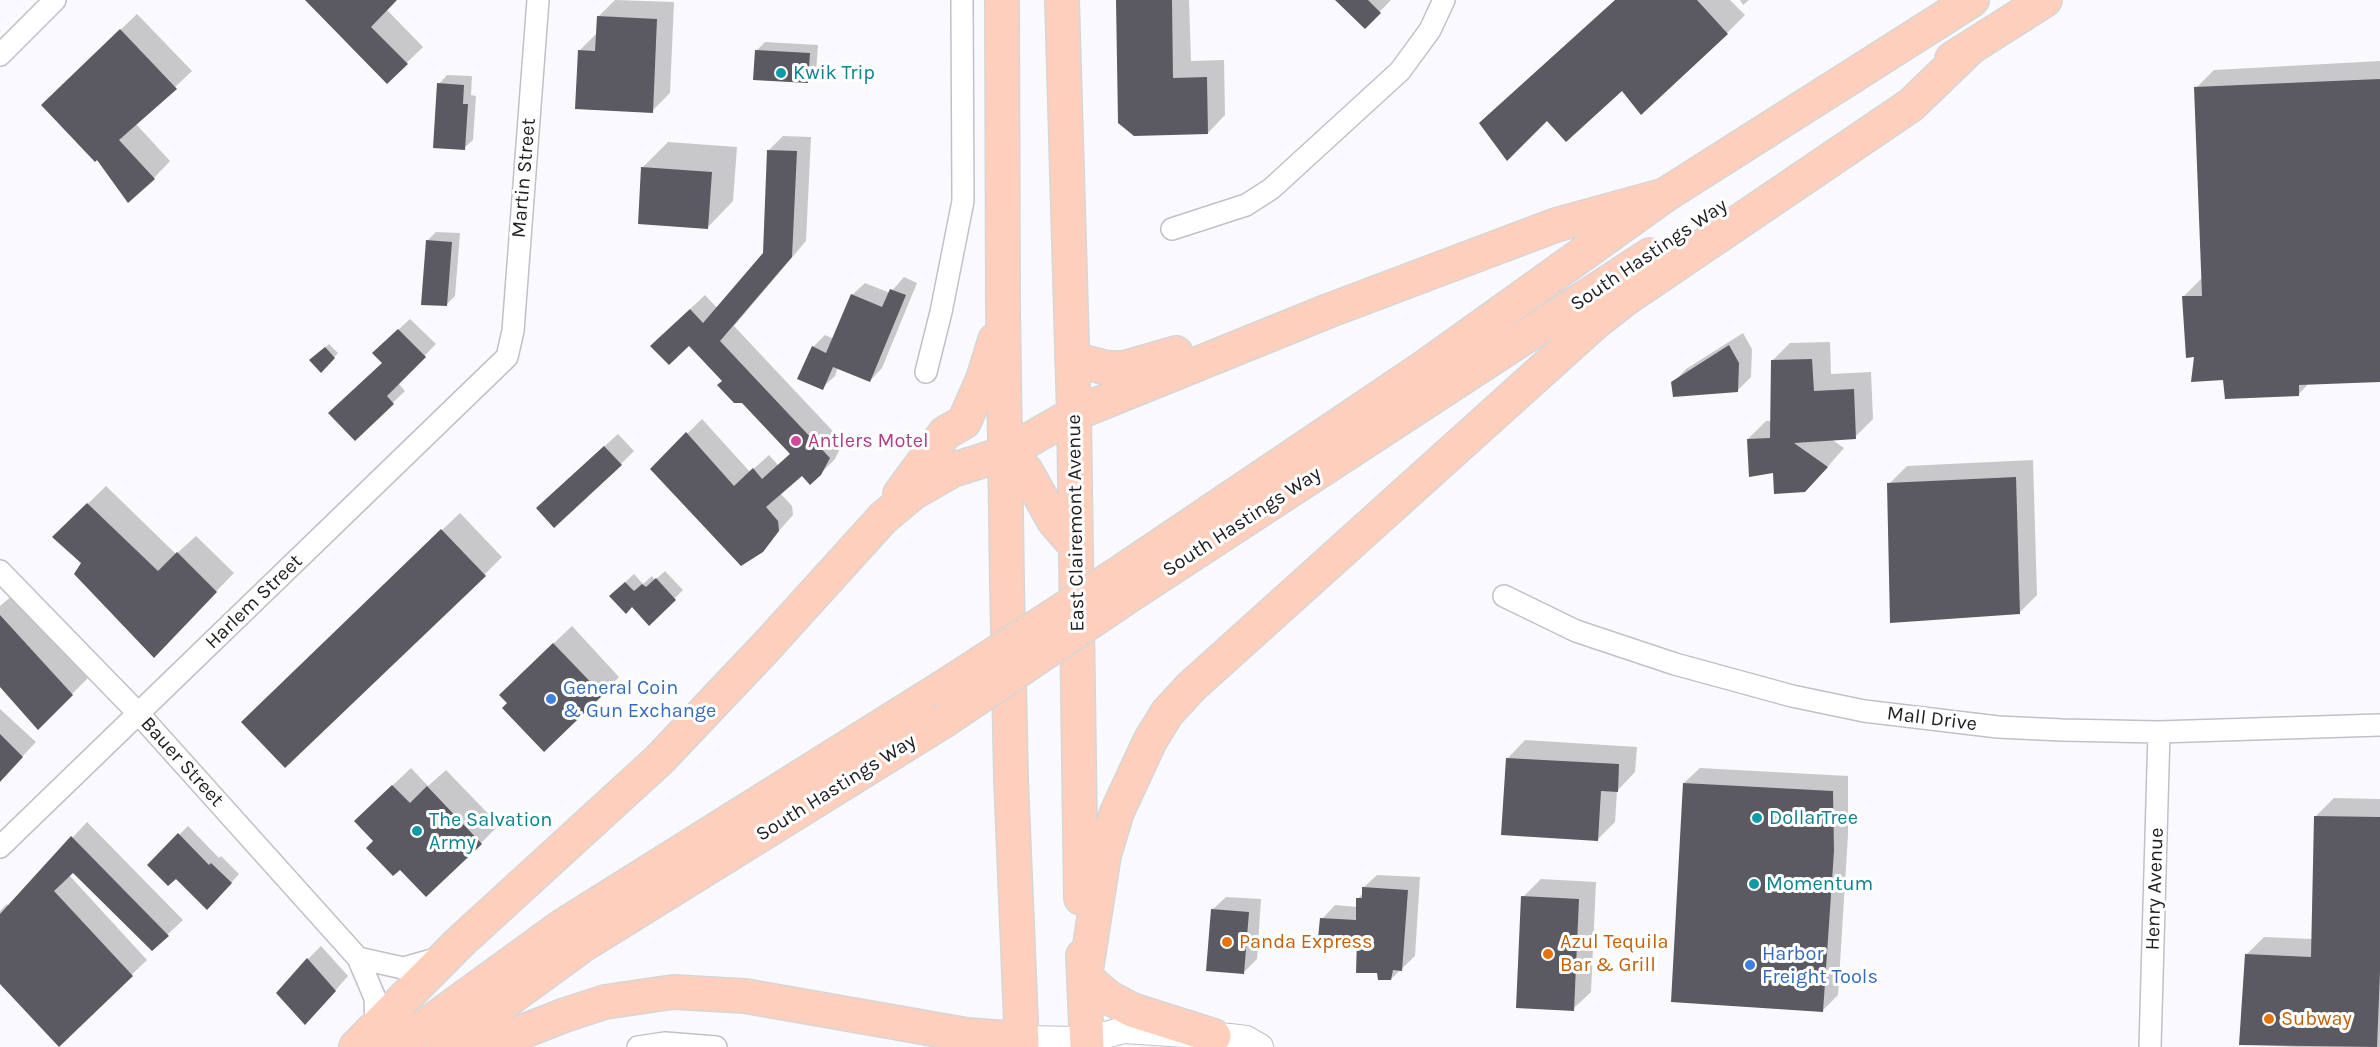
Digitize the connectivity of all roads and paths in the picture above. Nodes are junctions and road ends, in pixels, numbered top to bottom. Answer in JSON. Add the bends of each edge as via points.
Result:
{"nodes":[{"id":1,"x":55,"y":0,"type":"edge"},
{"id":2,"x":538,"y":0,"type":"edge"},
{"id":3,"x":963,"y":0,"type":"edge"},
{"id":4,"x":1002,"y":0,"type":"edge"},
{"id":5,"x":1062,"y":0,"type":"edge"},
{"id":6,"x":1444,"y":0,"type":"edge"},
{"id":7,"x":1972,"y":0,"type":"edge"},
{"id":8,"x":2045,"y":0,"type":"edge"},
{"id":9,"x":1970,"y":48,"type":"junction"},
{"id":10,"x":0,"y":55,"type":"edge"},
{"id":11,"x":1665,"y":195,"type":"junction"},
{"id":12,"x":1172,"y":229,"type":"dead end"},
{"id":13,"x":1003,"y":307,"type":"junction"},
{"id":14,"x":1328,"y":311,"type":"junction"},
{"id":15,"x":507,"y":357,"type":"joint"},
{"id":16,"x":1072,"y":359,"type":"junction"},
{"id":17,"x":926,"y":372,"type":"dead end"},
{"id":18,"x":1074,"y":414,"type":"junction"},
{"id":19,"x":1006,"y":453,"type":"junction"},
{"id":20,"x":883,"y":518,"type":"junction"},
{"id":21,"x":1076,"y":546,"type":"junction"},
{"id":22,"x":0,"y":571,"type":"edge"},
{"id":23,"x":1124,"y":585,"type":"junction"},
{"id":24,"x":1504,"y":596,"type":"dead end"},
{"id":25,"x":138,"y":713,"type":"junction"},
{"id":26,"x":2380,"y":725,"type":"edge"},
{"id":27,"x":2160,"y":732,"type":"junction"},
{"id":28,"x":0,"y":847,"type":"edge"},
{"id":29,"x":447,"y":954,"type":"junction"},
{"id":30,"x":358,"y":958,"type":"junction"},
{"id":31,"x":1084,"y":977,"type":"junction"},
{"id":32,"x":896,"y":1024,"type":"junction"},
{"id":33,"x":1214,"y":1036,"type":"junction"},
{"id":34,"x":376,"y":1040,"type":"edge"},
{"id":35,"x":1022,"y":1043,"type":"edge"},
{"id":36,"x":1091,"y":1045,"type":"edge"},
{"id":37,"x":443,"y":1047,"type":"edge"},
{"id":38,"x":483,"y":1047,"type":"edge"},
{"id":39,"x":638,"y":1047,"type":"edge"},
{"id":40,"x":716,"y":1047,"type":"edge"},
{"id":41,"x":930,"y":1047,"type":"edge"},
{"id":42,"x":1260,"y":1047,"type":"edge"},
{"id":43,"x":2150,"y":1047,"type":"edge"}],
"edges":[{"from":1,"to":10,"type":"street"},
{"from":2,"to":15,"type":"street","name":"Martin Street","via":[[513,331]]},
{"from":3,"to":17,"type":"street","via":[[963,201]]},
{"from":4,"to":13,"type":"main road"},
{"from":5,"to":16,"type":"main road","name":"East Clairemont Avenue"},
{"from":6,"to":12,"type":"street","via":[[1430,30],[1400,71],[1271,189],[1224,215]]},
{"from":7,"to":11,"type":"main road","name":"South Hastings Way"},
{"from":8,"to":9,"type":"main road","name":"South Hastings Way"},
{"from":9,"to":23,"type":"main road","name":"South Hastings Way"},
{"from":9,"to":31,"type":"main road","via":[[1911,105],[1597,321],[1191,687],[1167,713],[1150,741],[1117,812],[1104,855]]},
{"from":11,"to":14,"type":"main road","via":[[1556,225]]},
{"from":11,"to":23,"type":"main road","name":"South Hastings Way"},
{"from":13,"to":19,"type":"main road"},
{"from":13,"to":20,"type":"main road","via":[[982,379],[964,422],[945,433]]},
{"from":14,"to":16,"type":"main road","via":[[1229,334],[1124,368],[1107,369]]},
{"from":14,"to":18,"type":"main road"},
{"from":15,"to":25,"type":"street","name":"Harlem Street"},
{"from":16,"to":18,"type":"main road","name":"East Clairemont Avenue"},
{"from":18,"to":19,"type":"main road"},
{"from":18,"to":21,"type":"main road","name":"East Clairemont Avenue"},
{"from":19,"to":20,"type":"main road","via":[[953,470],[913,493]]},
{"from":19,"to":21,"type":"main road","via":[[1032,479],[1054,520]]},
{"from":19,"to":35,"type":"main road","via":[[1011,778]]},
{"from":20,"to":29,"type":"main road","via":[[660,760]]},
{"from":21,"to":31,"type":"main road","name":"East Clairemont Avenue"},
{"from":22,"to":25,"type":"street","name":"Bauer Street"},
{"from":23,"to":34,"type":"main road","name":"South Hastings Way","bridge":true,"via":[[942,688]]},
{"from":23,"to":37,"type":"main road","name":"South Hastings Way","bridge":true,"via":[[942,722],[583,945]]},
{"from":24,"to":27,"type":"street","name":"Mall Drive","via":[[1576,630],[1675,664],[1864,711],[1998,727]]},
{"from":25,"to":28,"type":"street","name":"Harlem Street"},
{"from":25,"to":30,"type":"street","name":"Bauer Street"},
{"from":26,"to":27,"type":"street","name":"Mall Drive"},
{"from":27,"to":43,"type":"street","name":"Henry Avenue"},
{"from":29,"to":30,"type":"street","via":[[403,968]]},
{"from":29,"to":34,"type":"main road"},
{"from":30,"to":34,"type":"street","name":"Bauer Street","via":[[375,998]]},
{"from":31,"to":33,"type":"main road","via":[[1132,1010]]},
{"from":31,"to":36,"type":"main road","name":"East Clairemont Avenue"},
{"from":32,"to":35,"type":"main road"},
{"from":32,"to":38,"type":"main road","via":[[745,996],[673,992],[605,1002]]},
{"from":32,"to":41,"type":"main road"},
{"from":33,"to":36,"type":"street","via":[[1124,1030]]},
{"from":33,"to":42,"type":"street","via":[[1246,1039]]},
{"from":35,"to":36,"type":"street"},
{"from":39,"to":40,"type":"street","via":[[665,1043]]}]}
